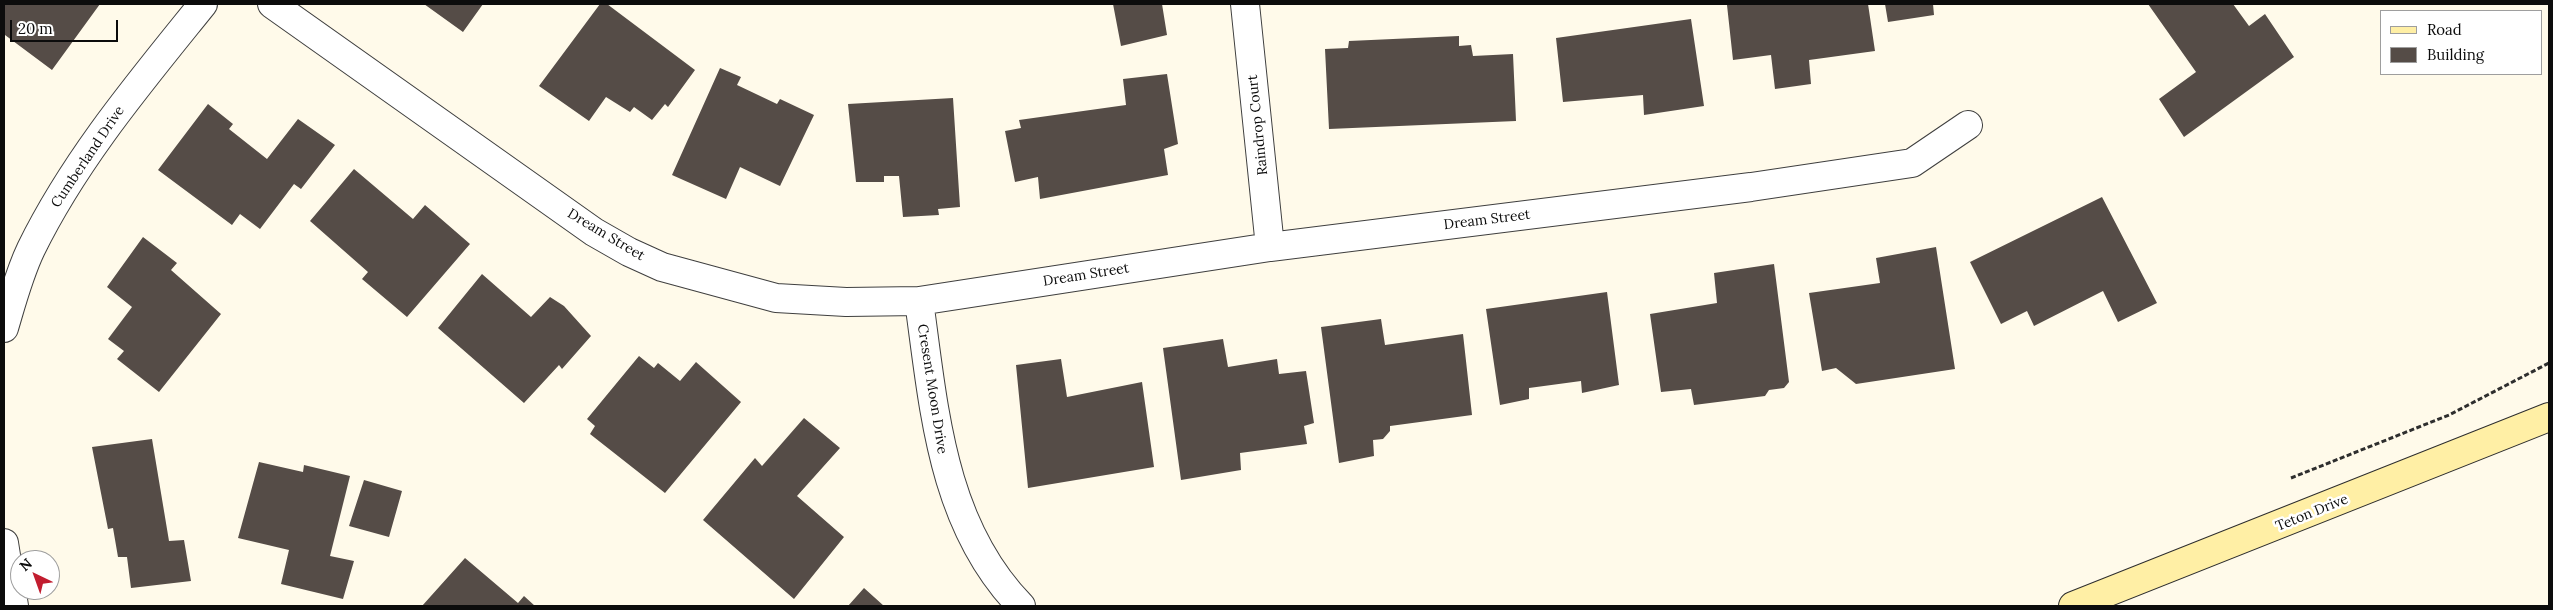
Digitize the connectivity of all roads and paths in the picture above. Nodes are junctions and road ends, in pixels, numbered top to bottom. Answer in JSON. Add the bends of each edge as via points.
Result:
{"nodes":[{"id":1,"x":203,"y":4,"type":"edge"},
{"id":2,"x":272,"y":4,"type":"edge"},
{"id":3,"x":1245,"y":4,"type":"edge"},
{"id":4,"x":1968,"y":125,"type":"dead end"},
{"id":5,"x":1270,"y":247,"type":"junction"},
{"id":6,"x":918,"y":301,"type":"junction"},
{"id":7,"x":4,"y":328,"type":"edge"},
{"id":8,"x":2549,"y":363,"type":"edge"},
{"id":9,"x":2549,"y":417,"type":"edge"},
{"id":10,"x":2291,"y":478,"type":"dead end"},
{"id":11,"x":4,"y":543,"type":"edge"},
{"id":12,"x":14,"y":606,"type":"edge"},
{"id":13,"x":1020,"y":606,"type":"edge"},
{"id":14,"x":2073,"y":606,"type":"edge"}],
"edges":[{"from":1,"to":7,"type":"street","name":"Cumberland Drive","via":[[66,185],[31,251]]},
{"from":2,"to":6,"type":"street","name":"Dream Street","via":[[594,232],[637,256],[662,267],[776,298],[846,302]]},
{"from":3,"to":5,"type":"street","name":"Raindrop Court"},
{"from":4,"to":5,"type":"street","name":"Dream Street","via":[[1912,163],[1751,187]]},
{"from":5,"to":6,"type":"street","name":"Dream Street"},
{"from":6,"to":13,"type":"street","name":"Cresent Moon Drive","via":[[935,422],[957,505],[986,564]]},
{"from":8,"to":10,"type":"path","via":[[2449,415]]},
{"from":9,"to":14,"type":"street","name":"Teton Drive"},
{"from":11,"to":12,"type":"street"}]}
